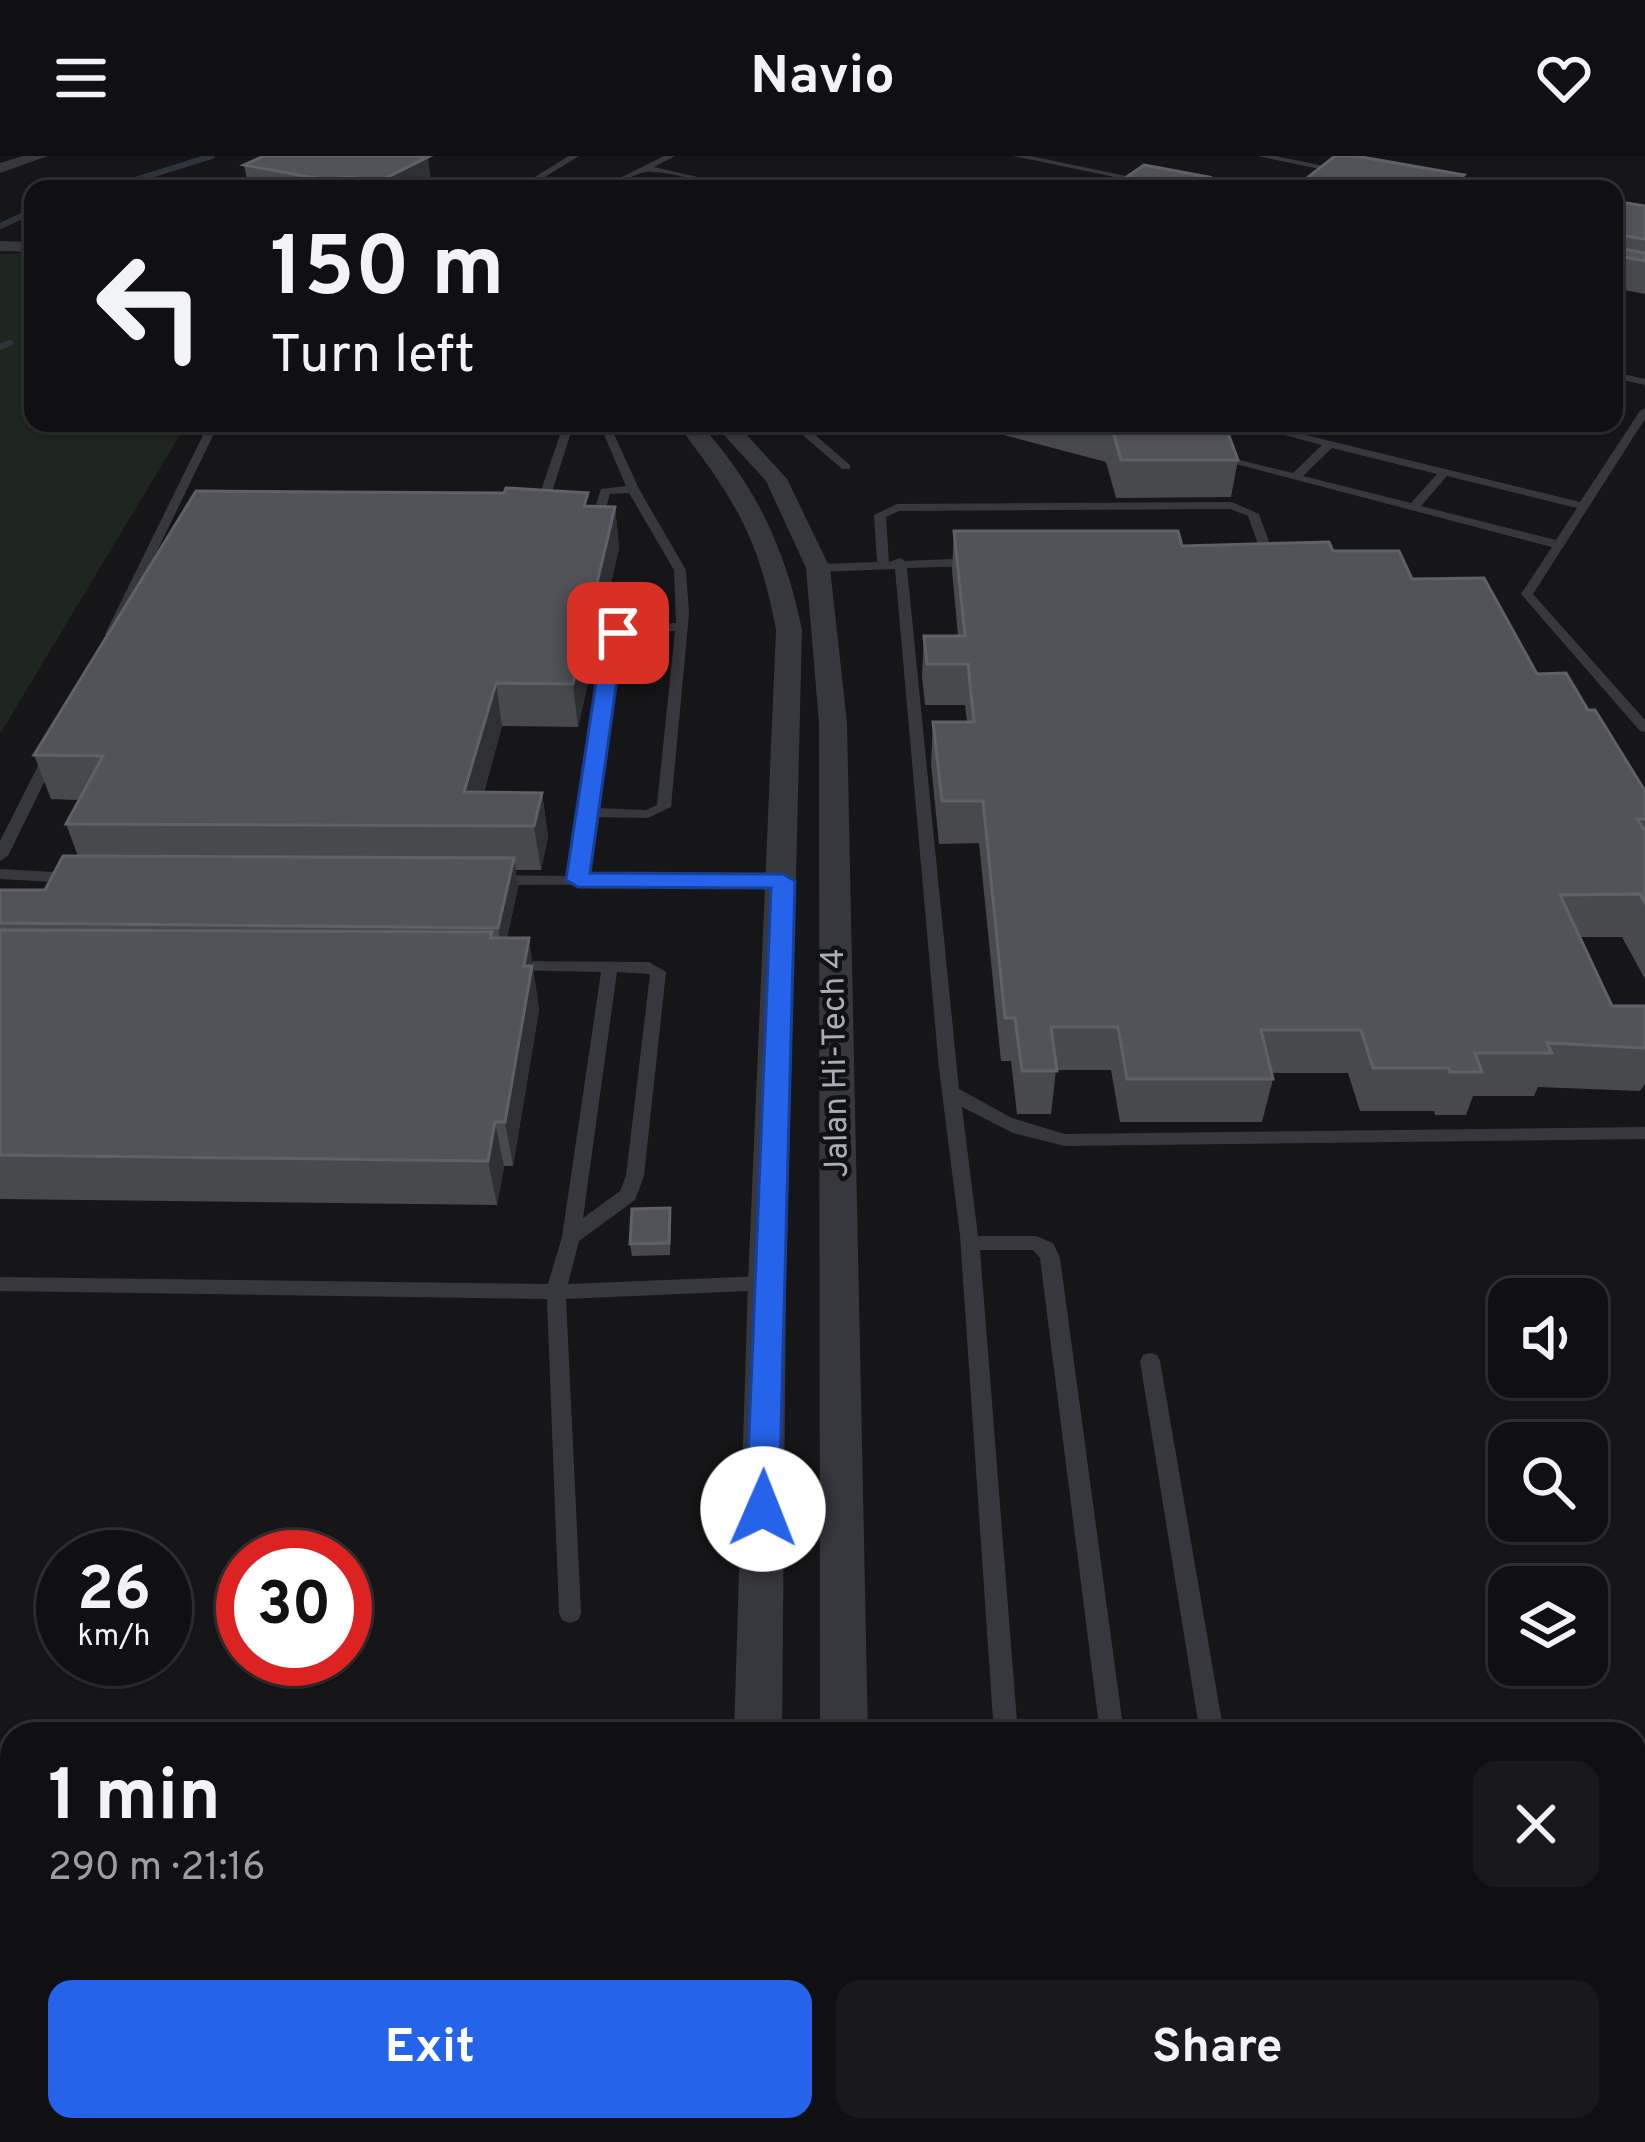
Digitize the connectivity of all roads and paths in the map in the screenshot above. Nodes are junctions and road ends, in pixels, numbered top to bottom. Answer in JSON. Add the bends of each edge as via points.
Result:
{"nodes":[{"id":1,"x":40,"y":156,"type":"edge"},
{"id":2,"x":575,"y":156,"type":"edge"},
{"id":3,"x":671,"y":156,"type":"edge"},
{"id":4,"x":1017,"y":156,"type":"edge"},
{"id":5,"x":1261,"y":156,"type":"edge"},
{"id":6,"x":286,"y":166,"type":"edge"},
{"id":7,"x":0,"y":168,"type":"edge"},
{"id":8,"x":646,"y":168,"type":"junction"},
{"id":9,"x":1352,"y":172,"type":"edge"},
{"id":10,"x":398,"y":177,"type":"edge"},
{"id":11,"x":253,"y":180,"type":"edge"},
{"id":12,"x":415,"y":180,"type":"edge"},
{"id":13,"x":534,"y":180,"type":"edge"},
{"id":14,"x":621,"y":180,"type":"edge"},
{"id":15,"x":703,"y":180,"type":"edge"},
{"id":16,"x":1139,"y":180,"type":"edge"},
{"id":17,"x":1645,"y":411,"type":"edge"},
{"id":18,"x":210,"y":432,"type":"edge"},
{"id":19,"x":565,"y":432,"type":"edge"},
{"id":20,"x":608,"y":432,"type":"edge"},
{"id":21,"x":696,"y":432,"type":"edge"},
{"id":22,"x":732,"y":432,"type":"edge"},
{"id":23,"x":805,"y":432,"type":"edge"},
{"id":24,"x":1281,"y":432,"type":"edge"},
{"id":25,"x":1330,"y":444,"type":"junction"},
{"id":26,"x":1194,"y":452,"type":"edge"},
{"id":27,"x":847,"y":467,"type":"dead end"},
{"id":28,"x":1445,"y":472,"type":"junction"},
{"id":29,"x":1296,"y":477,"type":"junction"},
{"id":30,"x":633,"y":489,"type":"junction"},
{"id":31,"x":1582,"y":506,"type":"junction"},
{"id":32,"x":1414,"y":507,"type":"junction"},
{"id":33,"x":548,"y":526,"type":"edge"},
{"id":34,"x":581,"y":526,"type":"edge"},
{"id":35,"x":1556,"y":544,"type":"junction"},
{"id":36,"x":1246,"y":561,"type":"edge"},
{"id":37,"x":1270,"y":561,"type":"junction"},
{"id":38,"x":1291,"y":561,"type":"edge"},
{"id":39,"x":891,"y":562,"type":"junction"},
{"id":40,"x":992,"y":562,"type":"edge"},
{"id":41,"x":818,"y":568,"type":"junction"},
{"id":42,"x":682,"y":628,"type":"junction"},
{"id":43,"x":103,"y":650,"type":"edge"},
{"id":44,"x":1645,"y":728,"type":"edge"},
{"id":45,"x":62,"y":733,"type":"edge"},
{"id":46,"x":588,"y":812,"type":"junction"},
{"id":47,"x":0,"y":856,"type":"edge"},
{"id":48,"x":0,"y":874,"type":"edge"},
{"id":49,"x":102,"y":878,"type":"edge"},
{"id":50,"x":482,"y":880,"type":"edge"},
{"id":51,"x":578,"y":880,"type":"junction"},
{"id":52,"x":783,"y":881,"type":"junction"},
{"id":53,"x":493,"y":966,"type":"edge"},
{"id":54,"x":610,"y":967,"type":"junction"},
{"id":55,"x":952,"y":1092,"type":"junction"},
{"id":56,"x":1645,"y":1133,"type":"edge"},
{"id":57,"x":571,"y":1238,"type":"junction"},
{"id":58,"x":969,"y":1243,"type":"junction"},
{"id":59,"x":767,"y":1283,"type":"junction"},
{"id":60,"x":0,"y":1284,"type":"edge"},
{"id":61,"x":556,"y":1292,"type":"junction"},
{"id":62,"x":1150,"y":1361,"type":"dead end"},
{"id":63,"x":570,"y":1613,"type":"dead end"},
{"id":64,"x":758,"y":1722,"type":"edge"},
{"id":65,"x":844,"y":1722,"type":"edge"},
{"id":66,"x":1005,"y":1722,"type":"edge"},
{"id":67,"x":1110,"y":1722,"type":"edge"},
{"id":68,"x":1209,"y":1722,"type":"edge"}],
"edges":[{"from":1,"to":7,"type":"street"},
{"from":2,"to":13,"type":"lane"},
{"from":3,"to":8,"type":"lane"},
{"from":4,"to":16,"type":"lane"},
{"from":5,"to":9,"type":"lane"},
{"from":6,"to":11,"type":"lane"},
{"from":8,"to":14,"type":"lane"},
{"from":8,"to":15,"type":"lane"},
{"from":10,"to":12,"type":"lane"},
{"from":17,"to":31,"type":"lane"},
{"from":18,"to":43,"type":"lane"},
{"from":19,"to":33,"type":"lane","via":[[536,524]]},
{"from":20,"to":30,"type":"lane"},
{"from":21,"to":52,"type":"street","name":"Jalan Hi-Tech 4","via":[[763,526],[781,578],[789,631]]},
{"from":22,"to":41,"type":"street","name":"Jalan Hi-Tech 4","via":[[776,479]]},
{"from":23,"to":27,"type":"lane"},
{"from":24,"to":25,"type":"lane"},
{"from":25,"to":28,"type":"lane"},
{"from":25,"to":29,"type":"lane"},
{"from":26,"to":29,"type":"lane"},
{"from":28,"to":31,"type":"lane"},
{"from":28,"to":32,"type":"lane"},
{"from":29,"to":32,"type":"lane"},
{"from":30,"to":34,"type":"lane","via":[[605,491],[598,526]]},
{"from":30,"to":42,"type":"lane","via":[[680,570]]},
{"from":31,"to":35,"type":"lane"},
{"from":32,"to":35,"type":"lane"},
{"from":35,"to":44,"type":"lane","via":[[1527,594]]},
{"from":36,"to":37,"type":"lane"},
{"from":37,"to":38,"type":"lane"},
{"from":37,"to":39,"type":"lane","via":[[1252,514],[1232,505],[897,508],[880,515]]},
{"from":39,"to":40,"type":"lane"},
{"from":39,"to":41,"type":"lane"},
{"from":39,"to":55,"type":"lane"},
{"from":41,"to":65,"type":"street","name":"Jalan Hi-Tech 4","via":[[833,722]]},
{"from":42,"to":46,"type":"lane","via":[[625,630],[612,643]]},
{"from":42,"to":46,"type":"lane","via":[[664,806],[648,814]]},
{"from":45,"to":47,"type":"lane"},
{"from":46,"to":51,"type":"lane"},
{"from":48,"to":49,"type":"lane"},
{"from":50,"to":51,"type":"lane"},
{"from":51,"to":52,"type":"lane"},
{"from":52,"to":59,"type":"street","name":"Jalan Hi-Tech 4"},
{"from":53,"to":54,"type":"lane"},
{"from":54,"to":57,"type":"lane"},
{"from":54,"to":57,"type":"lane","via":[[658,972],[635,1176],[628,1195]]},
{"from":55,"to":56,"type":"lane","via":[[1031,1134],[1065,1140]]},
{"from":55,"to":58,"type":"lane"},
{"from":57,"to":61,"type":"lane"},
{"from":58,"to":66,"type":"lane"},
{"from":58,"to":67,"type":"lane","via":[[1036,1244],[1050,1258]]},
{"from":59,"to":61,"type":"lane"},
{"from":59,"to":64,"type":"street","name":"Jalan Hi-Tech 4"},
{"from":60,"to":61,"type":"lane"},
{"from":61,"to":63,"type":"lane"},
{"from":62,"to":68,"type":"lane"}]}
